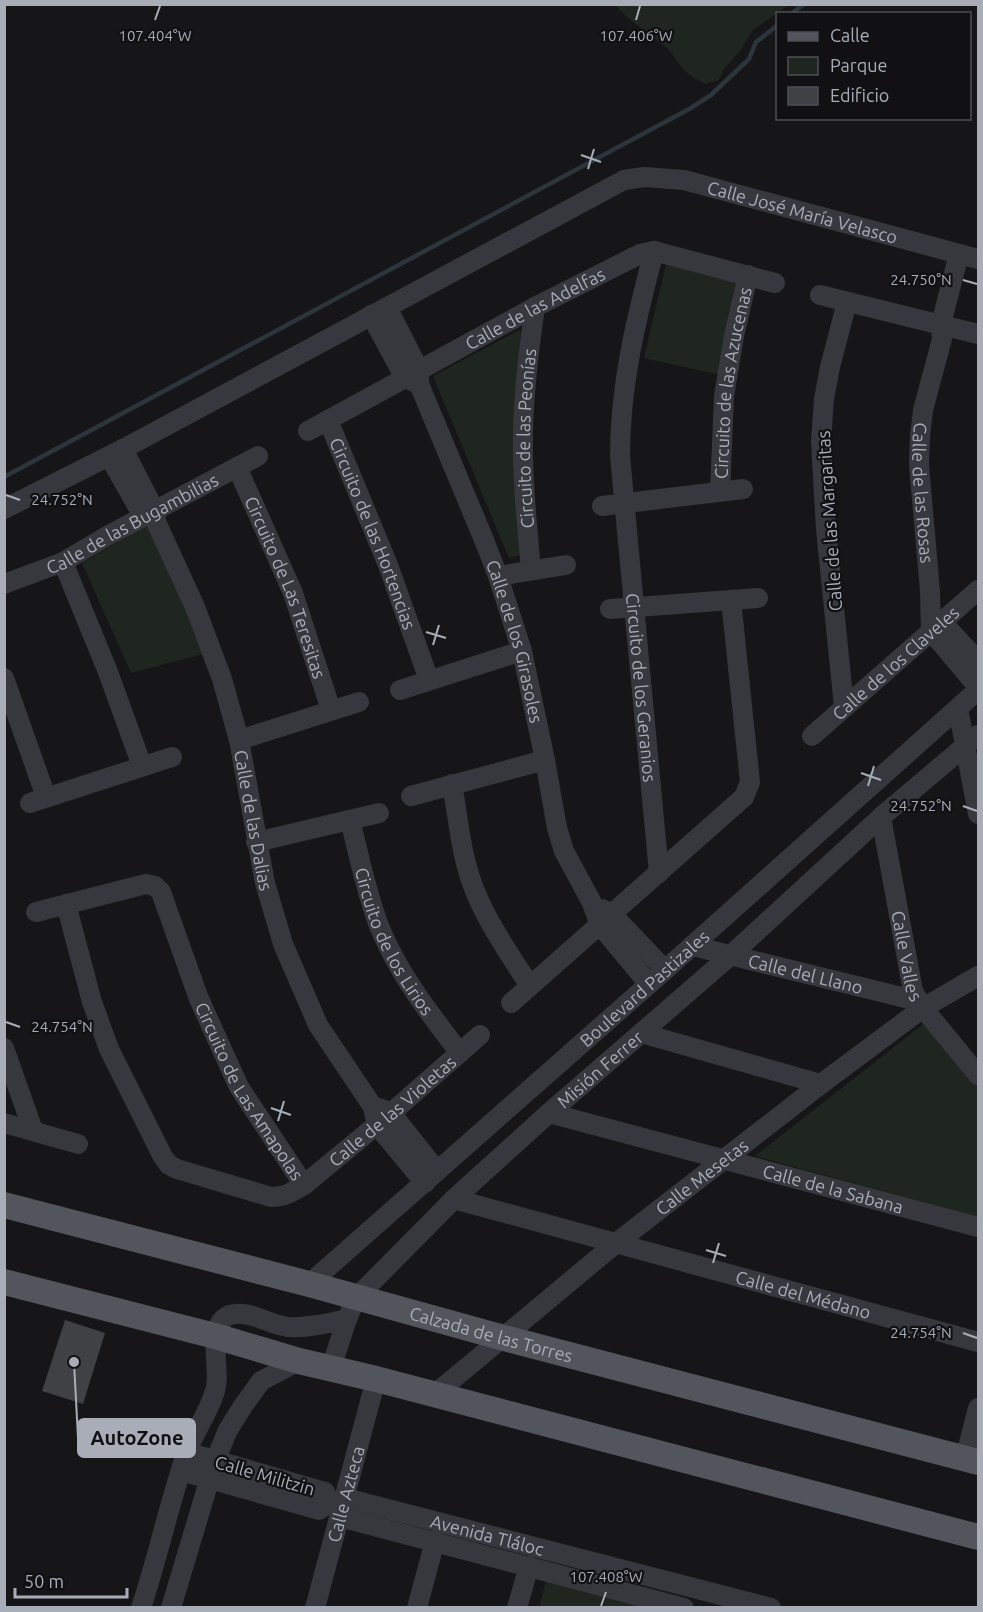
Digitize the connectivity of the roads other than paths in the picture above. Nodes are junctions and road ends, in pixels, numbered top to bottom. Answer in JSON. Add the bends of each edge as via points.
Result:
{"nodes":[{"id":1,"x":654,"y":251,"type":"junction"},
{"id":2,"x":970,"y":257,"type":"edge"},
{"id":3,"x":748,"y":275,"type":"junction"},
{"id":4,"x":775,"y":283,"type":"dead end"},
{"id":5,"x":820,"y":295,"type":"dead end"},
{"id":6,"x":847,"y":302,"type":"junction"},
{"id":7,"x":535,"y":307,"type":"junction"},
{"id":8,"x":379,"y":311,"type":"junction"},
{"id":9,"x":946,"y":330,"type":"junction"},
{"id":10,"x":978,"y":334,"type":"edge"},
{"id":11,"x":414,"y":377,"type":"junction"},
{"id":12,"x":328,"y":420,"type":"junction"},
{"id":13,"x":308,"y":431,"type":"dead end"},
{"id":14,"x":116,"y":453,"type":"junction"},
{"id":15,"x":258,"y":456,"type":"dead end"},
{"id":16,"x":237,"y":467,"type":"junction"},
{"id":17,"x":743,"y":489,"type":"dead end"},
{"id":18,"x":720,"y":492,"type":"junction"},
{"id":19,"x":624,"y":503,"type":"junction"},
{"id":20,"x":602,"y":506,"type":"dead end"},
{"id":21,"x":4,"y":508,"type":"edge"},
{"id":22,"x":152,"y":517,"type":"junction"},
{"id":23,"x":63,"y":562,"type":"junction"},
{"id":24,"x":566,"y":565,"type":"dead end"},
{"id":25,"x":531,"y":570,"type":"junction"},
{"id":26,"x":498,"y":576,"type":"junction"},
{"id":27,"x":4,"y":584,"type":"edge"},
{"id":28,"x":978,"y":590,"type":"edge"},
{"id":29,"x":758,"y":598,"type":"dead end"},
{"id":30,"x":731,"y":600,"type":"junction"},
{"id":31,"x":634,"y":607,"type":"junction"},
{"id":32,"x":610,"y":609,"type":"dead end"},
{"id":33,"x":934,"y":622,"type":"junction"},
{"id":34,"x":522,"y":651,"type":"junction"},
{"id":35,"x":978,"y":661,"type":"edge"},
{"id":36,"x":4,"y":678,"type":"edge"},
{"id":37,"x":429,"y":680,"type":"junction"},
{"id":38,"x":978,"y":688,"type":"edge"},
{"id":39,"x":400,"y":690,"type":"dead end"},
{"id":40,"x":360,"y":702,"type":"dead end"},
{"id":41,"x":844,"y":708,"type":"junction"},
{"id":42,"x":958,"y":708,"type":"junction"},
{"id":43,"x":331,"y":711,"type":"junction"},
{"id":44,"x":812,"y":736,"type":"dead end"},
{"id":45,"x":239,"y":740,"type":"junction"},
{"id":46,"x":972,"y":741,"type":"edge"},
{"id":47,"x":172,"y":757,"type":"dead end"},
{"id":48,"x":545,"y":760,"type":"junction"},
{"id":49,"x":142,"y":766,"type":"junction"},
{"id":50,"x":452,"y":784,"type":"junction"},
{"id":51,"x":411,"y":795,"type":"dead end"},
{"id":52,"x":379,"y":813,"type":"dead end"},
{"id":53,"x":978,"y":814,"type":"edge"},
{"id":54,"x":882,"y":817,"type":"junction"},
{"id":55,"x":350,"y":820,"type":"junction"},
{"id":56,"x":256,"y":842,"type":"junction"},
{"id":57,"x":659,"y":873,"type":"junction"},
{"id":58,"x":66,"y":904,"type":"junction"},
{"id":59,"x":36,"y":912,"type":"dead end"},
{"id":60,"x":606,"y":920,"type":"junction"},
{"id":61,"x":693,"y":946,"type":"junction"},
{"id":62,"x":731,"y":955,"type":"junction"},
{"id":63,"x":665,"y":970,"type":"junction"},
{"id":64,"x":978,"y":976,"type":"edge"},
{"id":65,"x":649,"y":984,"type":"junction"},
{"id":66,"x":531,"y":986,"type":"junction"},
{"id":67,"x":511,"y":1003,"type":"dead end"},
{"id":68,"x":921,"y":1005,"type":"junction"},
{"id":69,"x":641,"y":1033,"type":"junction"},
{"id":70,"x":480,"y":1035,"type":"dead end"},
{"id":71,"x":4,"y":1048,"type":"edge"},
{"id":72,"x":460,"y":1053,"type":"junction"},
{"id":73,"x":978,"y":1075,"type":"edge"},
{"id":74,"x":821,"y":1084,"type":"junction"},
{"id":75,"x":549,"y":1113,"type":"junction"},
{"id":76,"x":381,"y":1115,"type":"junction"},
{"id":77,"x":4,"y":1123,"type":"edge"},
{"id":78,"x":33,"y":1130,"type":"junction"},
{"id":79,"x":78,"y":1144,"type":"dead end"},
{"id":80,"x":723,"y":1160,"type":"junction"},
{"id":81,"x":431,"y":1177,"type":"junction"},
{"id":82,"x":304,"y":1185,"type":"junction"},
{"id":83,"x":454,"y":1199,"type":"junction"},
{"id":84,"x":4,"y":1205,"type":"edge"},
{"id":85,"x":978,"y":1227,"type":"edge"},
{"id":86,"x":615,"y":1244,"type":"junction"},
{"id":87,"x":4,"y":1282,"type":"edge"},
{"id":88,"x":309,"y":1284,"type":"junction"},
{"id":89,"x":351,"y":1308,"type":"junction"},
{"id":90,"x":214,"y":1336,"type":"junction"},
{"id":91,"x":504,"y":1338,"type":"junction"},
{"id":92,"x":978,"y":1342,"type":"edge"},
{"id":93,"x":298,"y":1361,"type":"junction"},
{"id":94,"x":331,"y":1368,"type":"junction"},
{"id":95,"x":376,"y":1379,"type":"junction"},
{"id":96,"x":435,"y":1394,"type":"junction"},
{"id":97,"x":978,"y":1408,"type":"edge"},
{"id":98,"x":187,"y":1452,"type":"junction"},
{"id":99,"x":972,"y":1460,"type":"edge"},
{"id":100,"x":213,"y":1470,"type":"junction"},
{"id":101,"x":181,"y":1471,"type":"junction"},
{"id":102,"x":345,"y":1498,"type":"junction"},
{"id":103,"x":340,"y":1517,"type":"junction"},
{"id":104,"x":978,"y":1537,"type":"edge"},
{"id":105,"x":435,"y":1541,"type":"junction"},
{"id":106,"x":529,"y":1566,"type":"junction"},
{"id":107,"x":141,"y":1608,"type":"edge"},
{"id":108,"x":171,"y":1608,"type":"edge"},
{"id":109,"x":315,"y":1608,"type":"edge"},
{"id":110,"x":417,"y":1608,"type":"edge"},
{"id":111,"x":518,"y":1608,"type":"edge"},
{"id":112,"x":684,"y":1608,"type":"edge"},
{"id":113,"x":771,"y":1608,"type":"edge"}],
"edges":[{"from":1,"to":3,"type":"street"},
{"from":1,"to":7,"type":"street","name":"Calle de las Adelfas","via":[[626,259]]},
{"from":1,"to":19,"type":"street","via":[[623,387],[620,428]]},
{"from":2,"to":8,"type":"street","name":"Calle José María Velasco","via":[[684,180],[644,177],[624,180]]},
{"from":2,"to":9,"type":"street","name":"Calle de las Rosas"},
{"from":3,"to":4,"type":"street"},
{"from":3,"to":18,"type":"street","name":"Circuito de las Azucenas","via":[[724,396]]},
{"from":5,"to":6,"type":"street"},
{"from":6,"to":9,"type":"street"},
{"from":6,"to":41,"type":"street","name":"Calle de las Margaritas","via":[[824,399],[821,441]]},
{"from":7,"to":11,"type":"street","name":"Calle de las Adelfas"},
{"from":7,"to":25,"type":"street","name":"Circuito de las Peonías","via":[[523,433]]},
{"from":8,"to":11,"type":"street","name":"Calle de los Girasoles"},
{"from":8,"to":14,"type":"street"},
{"from":9,"to":10,"type":"street"},
{"from":9,"to":33,"type":"street","name":"Calle de las Rosas","via":[[923,410],[920,436],[919,465]]},
{"from":11,"to":12,"type":"street","name":"Calle de las Adelfas"},
{"from":11,"to":26,"type":"street","name":"Calle de los Girasoles"},
{"from":12,"to":13,"type":"street","name":"Calle de las Adelfas"},
{"from":12,"to":37,"type":"street","name":"Circuito de las Hortencias","via":[[388,565]]},
{"from":14,"to":21,"type":"street"},
{"from":14,"to":22,"type":"street","name":"Calle de las Dalias"},
{"from":15,"to":16,"type":"street","name":"Calle de las Bugambilias"},
{"from":16,"to":22,"type":"street","name":"Calle de las Bugambilias"},
{"from":16,"to":43,"type":"street","name":"Circuito de Las Teresitas","via":[[293,593]]},
{"from":17,"to":18,"type":"street","name":"Circuito de las Azucenas"},
{"from":18,"to":19,"type":"street","name":"Circuito de las Azucenas"},
{"from":19,"to":20,"type":"street","name":"Circuito de las Azucenas"},
{"from":19,"to":31,"type":"street","name":"Circuito de los Geranios"},
{"from":22,"to":23,"type":"street","name":"Calle de las Bugambilias"},
{"from":22,"to":45,"type":"street","name":"Calle de las Dalias","via":[[195,607],[222,679]]},
{"from":23,"to":27,"type":"street","name":"Calle de las Bugambilias"},
{"from":23,"to":49,"type":"street"},
{"from":24,"to":25,"type":"street"},
{"from":25,"to":26,"type":"street"},
{"from":26,"to":34,"type":"street","name":"Calle de los Girasoles"},
{"from":28,"to":33,"type":"street","name":"Calle de los Claveles"},
{"from":29,"to":30,"type":"street"},
{"from":30,"to":31,"type":"street"},
{"from":30,"to":57,"type":"street","via":[[748,791]]},
{"from":31,"to":32,"type":"street"},
{"from":31,"to":57,"type":"street","name":"Circuito de los Geranios"},
{"from":33,"to":35,"type":"street"},
{"from":33,"to":38,"type":"street"},
{"from":33,"to":41,"type":"street","name":"Calle de los Claveles"},
{"from":34,"to":37,"type":"street"},
{"from":34,"to":48,"type":"street","name":"Calle de los Girasoles"},
{"from":36,"to":49,"type":"street","via":[[38,800]]},
{"from":37,"to":39,"type":"street"},
{"from":38,"to":42,"type":"street","name":"Boulevard Pastizales"},
{"from":40,"to":43,"type":"street"},
{"from":41,"to":44,"type":"street","name":"Calle de los Claveles"},
{"from":42,"to":46,"type":"street"},
{"from":42,"to":61,"type":"street","name":"Boulevard Pastizales"},
{"from":43,"to":45,"type":"street"},
{"from":45,"to":56,"type":"street","name":"Calle de las Dalias"},
{"from":46,"to":53,"type":"street"},
{"from":46,"to":54,"type":"street","name":"Misión Ferrer"},
{"from":47,"to":49,"type":"street"},
{"from":48,"to":50,"type":"street"},
{"from":48,"to":60,"type":"street","name":"Calle de los Girasoles","via":[[564,851],[592,903]]},
{"from":50,"to":51,"type":"street"},
{"from":50,"to":66,"type":"street","via":[[466,864],[479,898]]},
{"from":52,"to":55,"type":"street"},
{"from":54,"to":62,"type":"street","name":"Misión Ferrer"},
{"from":54,"to":68,"type":"street","name":"Calle Valles","via":[[913,991]]},
{"from":55,"to":56,"type":"street"},
{"from":55,"to":72,"type":"street","name":"Circuito de los Lirios","via":[[366,885],[400,969]]},
{"from":56,"to":76,"type":"street","name":"Calle de las Dalias","via":[[283,944],[318,1025]]},
{"from":57,"to":60,"type":"street"},
{"from":58,"to":59,"type":"street","name":"Circuito de Las Amapolas"},
{"from":58,"to":82,"type":"street","name":"Circuito de Las Amapolas","via":[[92,1002],[109,1048],[169,1165],[271,1197],[282,1197]]},
{"from":58,"to":82,"type":"street","name":"Circuito de Las Amapolas","via":[[146,884],[161,892],[199,999],[239,1087]]},
{"from":60,"to":63,"type":"street","name":"Calle de los Girasoles"},
{"from":60,"to":65,"type":"street","name":"Calle de los Girasoles"},
{"from":60,"to":66,"type":"street"},
{"from":61,"to":62,"type":"street","name":"Calle del Llano"},
{"from":61,"to":63,"type":"street","name":"Boulevard Pastizales"},
{"from":62,"to":68,"type":"street","name":"Calle del Llano"},
{"from":62,"to":69,"type":"street","name":"Misión Ferrer"},
{"from":63,"to":65,"type":"street","name":"Boulevard Pastizales"},
{"from":64,"to":68,"type":"street","name":"Calle Mesetas"},
{"from":65,"to":81,"type":"street","name":"Boulevard Pastizales"},
{"from":66,"to":67,"type":"street"},
{"from":68,"to":73,"type":"street","name":"Calle Valles"},
{"from":68,"to":74,"type":"street","name":"Calle Mesetas"},
{"from":69,"to":74,"type":"street"},
{"from":69,"to":75,"type":"street","name":"Misión Ferrer"},
{"from":70,"to":72,"type":"street","name":"Calle de las Violetas"},
{"from":71,"to":78,"type":"street"},
{"from":72,"to":76,"type":"street","name":"Calle de las Violetas"},
{"from":74,"to":80,"type":"street","name":"Calle Mesetas"},
{"from":75,"to":80,"type":"street","name":"Calle de la Sabana"},
{"from":75,"to":83,"type":"street","name":"Misión Ferrer"},
{"from":76,"to":81,"type":"street","name":"Calle de las Dalias"},
{"from":76,"to":82,"type":"street","name":"Calle de las Violetas"},
{"from":77,"to":78,"type":"street"},
{"from":78,"to":79,"type":"street"},
{"from":80,"to":85,"type":"street","name":"Calle de la Sabana"},
{"from":80,"to":86,"type":"street","name":"Calle Mesetas"},
{"from":81,"to":88,"type":"street","name":"Boulevard Pastizales"},
{"from":83,"to":86,"type":"street","name":"Calle del Médano"},
{"from":83,"to":89,"type":"street","name":"Misión Ferrer"},
{"from":84,"to":88,"type":"main road","name":"Calzada de las Torres"},
{"from":86,"to":91,"type":"street","name":"Calle Mesetas"},
{"from":86,"to":92,"type":"street","name":"Calle del Médano"},
{"from":87,"to":90,"type":"main road"},
{"from":88,"to":89,"type":"main road","name":"Calzada de las Torres"},
{"from":89,"to":90,"type":"street","via":[[323,1324],[286,1327],[249,1315],[232,1314],[224,1318]]},
{"from":89,"to":91,"type":"main road","name":"Calzada de las Torres"},
{"from":89,"to":94,"type":"street"},
{"from":90,"to":93,"type":"main road"},
{"from":90,"to":98,"type":"street","via":[[218,1379]]},
{"from":91,"to":96,"type":"street","name":"Calle Mesetas"},
{"from":91,"to":99,"type":"main road","name":"Calzada de las Torres"},
{"from":93,"to":94,"type":"main road"},
{"from":93,"to":100,"type":"street","via":[[261,1381],[228,1430]]},
{"from":94,"to":95,"type":"main road"},
{"from":95,"to":96,"type":"main road"},
{"from":95,"to":102,"type":"street","name":"Calle Azteca"},
{"from":96,"to":104,"type":"main road"},
{"from":97,"to":99,"type":"street"},
{"from":98,"to":100,"type":"street","name":"Calle Militzin"},
{"from":98,"to":101,"type":"street"},
{"from":100,"to":100,"type":"street","name":"Calle Militzin","via":[[319,1510],[326,1494],[325,1492]]},
{"from":100,"to":101,"type":"street","name":"Calle Militzin"},
{"from":100,"to":108,"type":"street"},
{"from":101,"to":107,"type":"street"},
{"from":102,"to":103,"type":"street","name":"Calle Azteca"},
{"from":102,"to":113,"type":"street","name":"Avenida Tláloc"},
{"from":103,"to":105,"type":"street","name":"Avenida Tláloc"},
{"from":103,"to":109,"type":"street","name":"Calle Azteca"},
{"from":105,"to":106,"type":"street","name":"Avenida Tláloc"},
{"from":105,"to":110,"type":"street"},
{"from":106,"to":111,"type":"street"},
{"from":106,"to":112,"type":"street","name":"Avenida Tláloc"}]}
